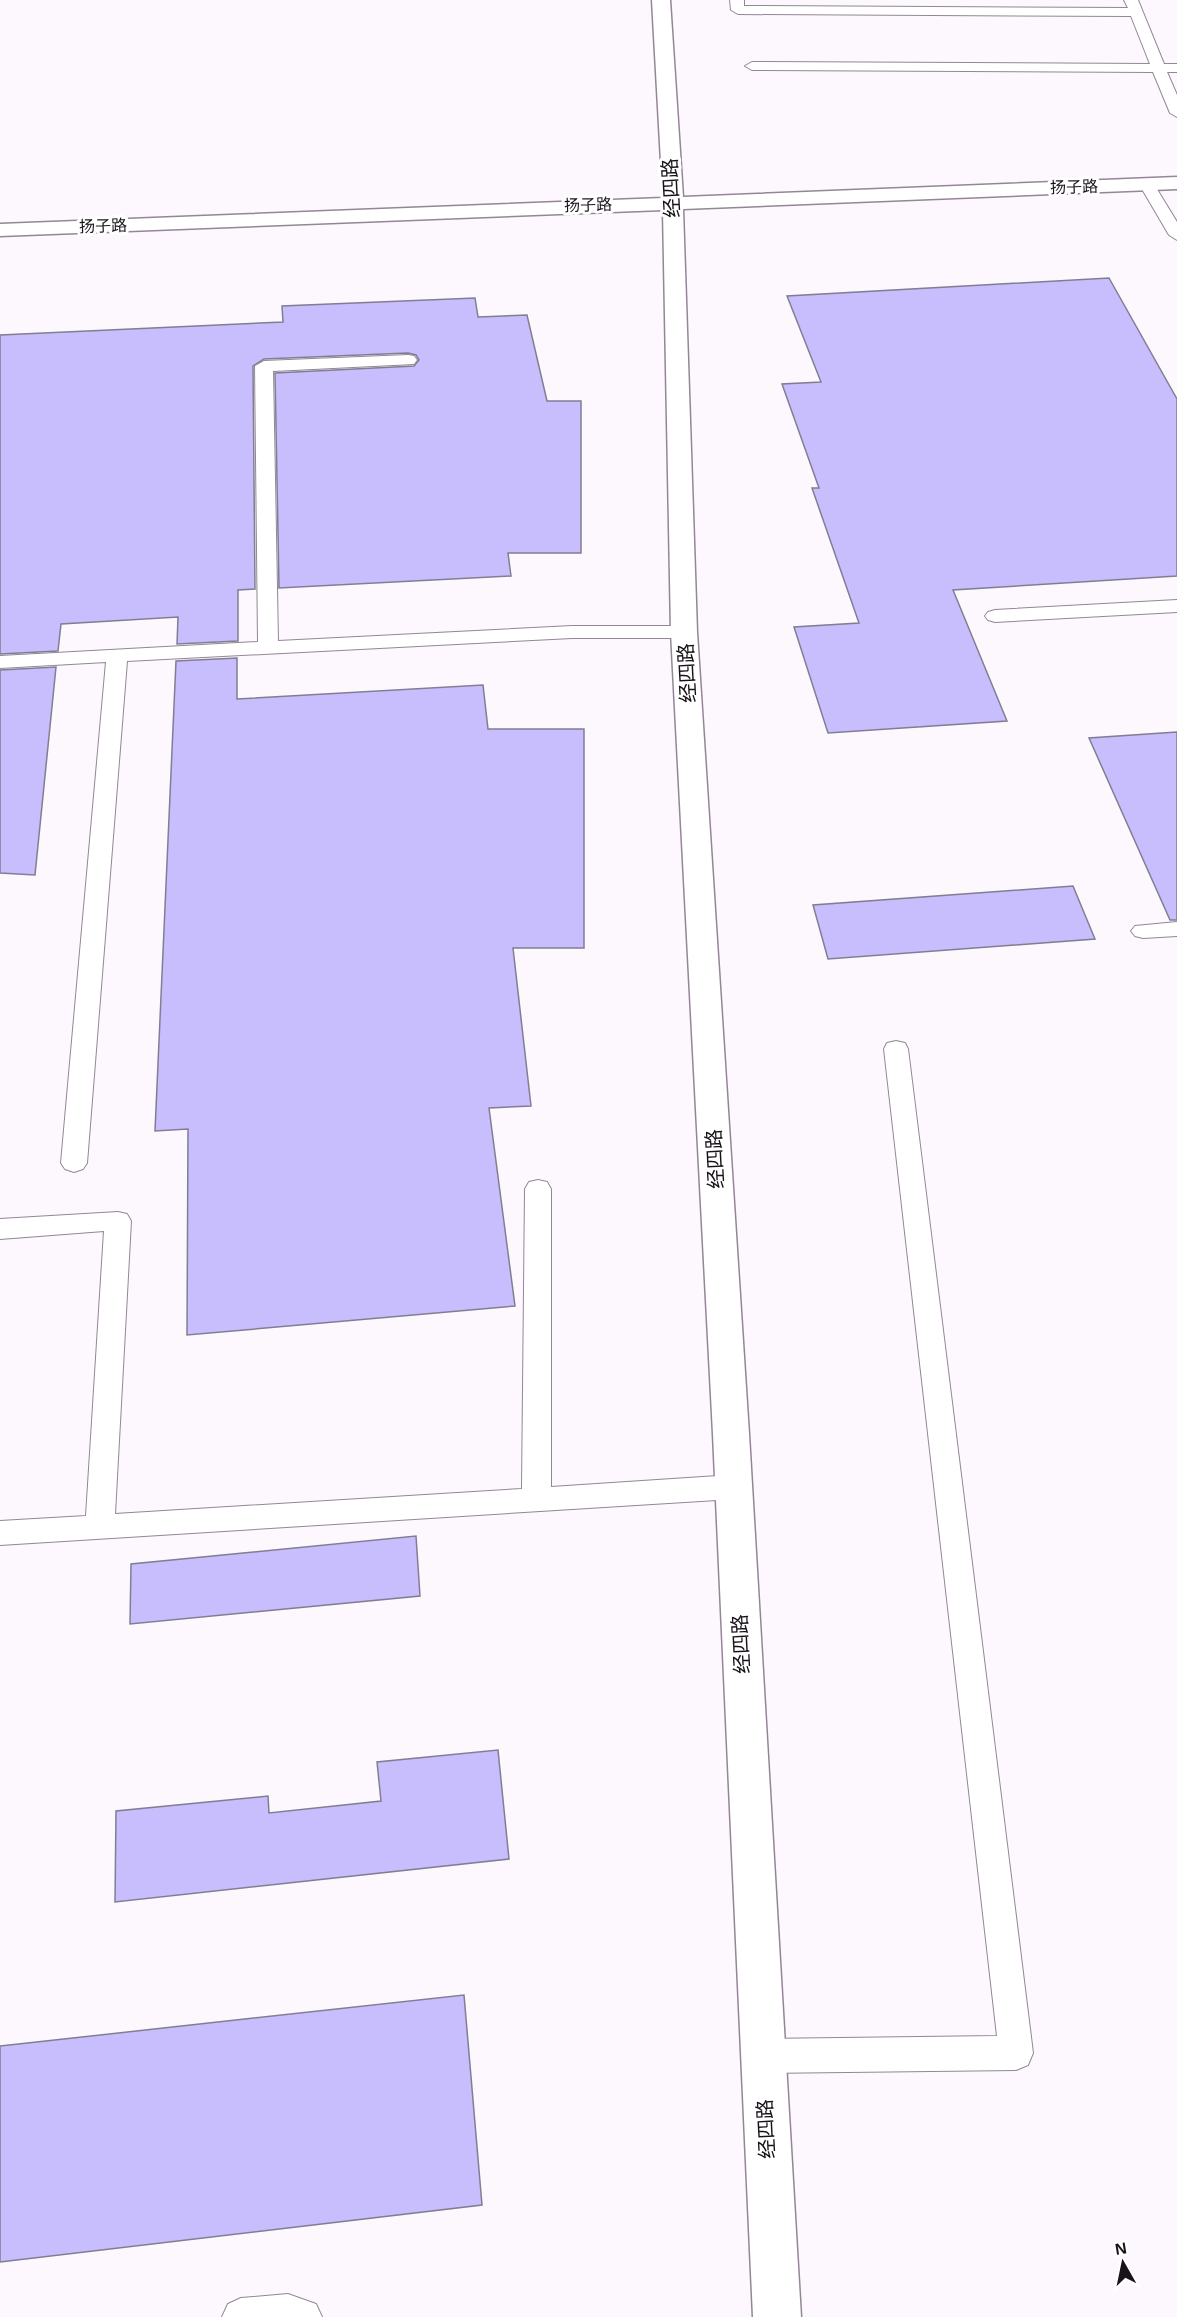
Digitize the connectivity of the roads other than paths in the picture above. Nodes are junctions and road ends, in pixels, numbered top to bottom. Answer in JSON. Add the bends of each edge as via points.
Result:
{"nodes":[{"id":1,"x":661,"y":0,"type":"edge"},
{"id":2,"x":737,"y":0,"type":"edge"},
{"id":3,"x":1134,"y":6,"type":"edge"},
{"id":4,"x":752,"y":66,"type":"dead end"},
{"id":5,"x":1158,"y":68,"type":"junction"},
{"id":6,"x":1177,"y":68,"type":"edge"},
{"id":7,"x":1177,"y":113,"type":"edge"},
{"id":8,"x":1177,"y":183,"type":"edge"},
{"id":9,"x":1147,"y":184,"type":"junction"},
{"id":10,"x":673,"y":202,"type":"junction"},
{"id":11,"x":0,"y":230,"type":"edge"},
{"id":12,"x":1177,"y":235,"type":"edge"},
{"id":13,"x":408,"y":360,"type":"dead end"},
{"id":14,"x":1177,"y":606,"type":"edge"},
{"id":15,"x":994,"y":616,"type":"dead end"},
{"id":16,"x":684,"y":632,"type":"junction"},
{"id":17,"x":268,"y":648,"type":"junction"},
{"id":18,"x":117,"y":656,"type":"junction"},
{"id":19,"x":0,"y":662,"type":"edge"},
{"id":20,"x":1177,"y":929,"type":"edge"},
{"id":21,"x":1143,"y":931,"type":"dead end"},
{"id":22,"x":896,"y":1049,"type":"dead end"},
{"id":23,"x":74,"y":1163,"type":"dead end"},
{"id":24,"x":538,"y":1189,"type":"dead end"},
{"id":25,"x":0,"y":1229,"type":"edge"},
{"id":26,"x":733,"y":1486,"type":"junction"},
{"id":27,"x":537,"y":1499,"type":"junction"},
{"id":28,"x":100,"y":1527,"type":"junction"},
{"id":29,"x":0,"y":1533,"type":"edge"},
{"id":30,"x":762,"y":2056,"type":"junction"},
{"id":31,"x":241,"y":2317,"type":"edge"},
{"id":32,"x":303,"y":2317,"type":"edge"},
{"id":33,"x":777,"y":2317,"type":"edge"}],
"edges":[{"from":1,"to":10,"type":"street","name":"经四路"},
{"from":2,"to":3,"type":"lane","via":[[738,10]]},
{"from":3,"to":5,"type":"lane"},
{"from":4,"to":5,"type":"lane"},
{"from":5,"to":6,"type":"lane"},
{"from":5,"to":7,"type":"lane"},
{"from":8,"to":9,"type":"street","name":"扬子路"},
{"from":9,"to":10,"type":"street","name":"扬子路"},
{"from":9,"to":12,"type":"lane"},
{"from":10,"to":11,"type":"street","name":"扬子路"},
{"from":10,"to":16,"type":"street","name":"经四路"},
{"from":13,"to":17,"type":"lane","via":[[264,366]]},
{"from":14,"to":15,"type":"lane"},
{"from":16,"to":17,"type":"lane","via":[[572,632]]},
{"from":16,"to":26,"type":"street","name":"经四路"},
{"from":17,"to":18,"type":"lane"},
{"from":18,"to":19,"type":"lane"},
{"from":18,"to":23,"type":"lane"},
{"from":20,"to":21,"type":"lane"},
{"from":22,"to":30,"type":"lane","via":[[1016,2053]]},
{"from":24,"to":27,"type":"lane"},
{"from":25,"to":28,"type":"lane","via":[[118,1221]]},
{"from":26,"to":27,"type":"lane"},
{"from":26,"to":30,"type":"street","name":"经四路"},
{"from":27,"to":28,"type":"lane"},
{"from":28,"to":29,"type":"lane"},
{"from":30,"to":33,"type":"street","name":"经四路"},
{"from":31,"to":32,"type":"lane","via":[[288,2313]]}]}
